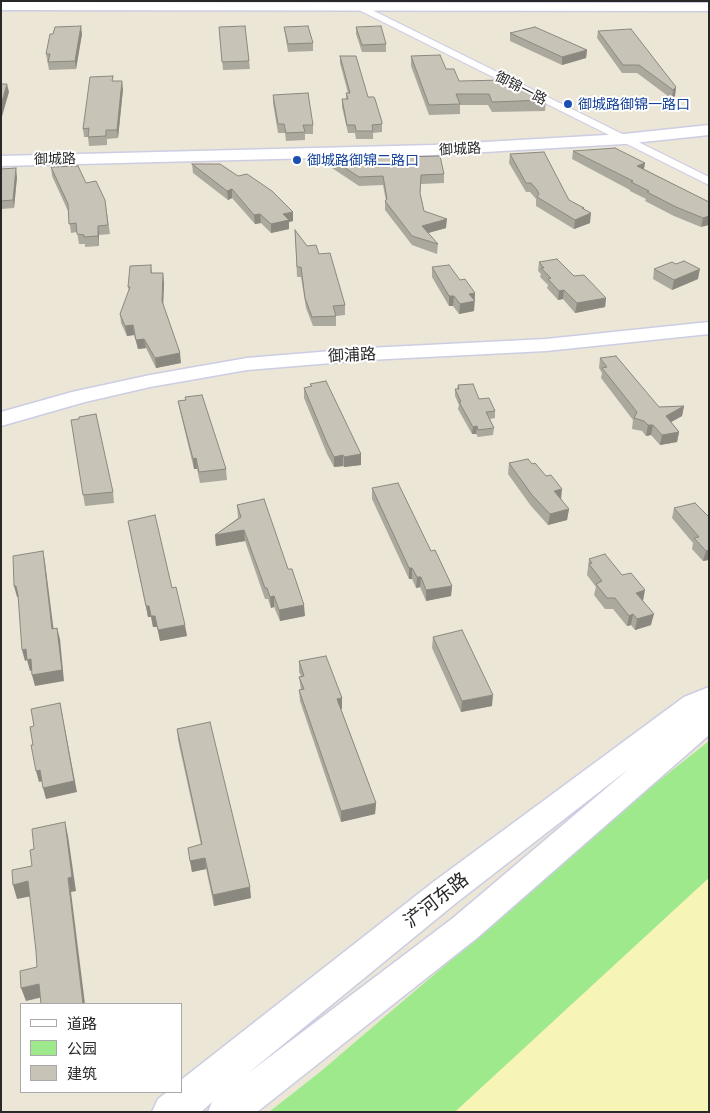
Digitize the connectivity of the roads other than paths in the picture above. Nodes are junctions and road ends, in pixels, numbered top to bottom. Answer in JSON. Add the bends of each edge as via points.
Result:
{"nodes":[{"id":1,"x":1,"y":6,"type":"edge"},
{"id":2,"x":360,"y":7,"type":"junction"},
{"id":3,"x":709,"y":7,"type":"edge"},
{"id":4,"x":709,"y":130,"type":"edge"},
{"id":5,"x":624,"y":139,"type":"junction"},
{"id":6,"x":1,"y":161,"type":"edge"},
{"id":7,"x":709,"y":182,"type":"edge"},
{"id":8,"x":709,"y":328,"type":"edge"},
{"id":9,"x":1,"y":419,"type":"edge"},
{"id":10,"x":709,"y":697,"type":"edge"},
{"id":11,"x":709,"y":718,"type":"edge"},
{"id":12,"x":171,"y":1112,"type":"edge"},
{"id":13,"x":227,"y":1112,"type":"edge"}],
"edges":[{"from":1,"to":2,"type":"main road"},
{"from":2,"to":3,"type":"main road"},
{"from":2,"to":5,"type":"street","name":"御锦一路"},
{"from":4,"to":5,"type":"main road","name":"御城路"},
{"from":5,"to":6,"type":"main road","name":"御城路","via":[[433,150]]},
{"from":5,"to":7,"type":"street","name":"御锦一路"},
{"from":8,"to":9,"type":"main road","name":"御浦路","via":[[546,345],[246,364],[141,383]]},
{"from":10,"to":12,"type":"main road","name":"浐河东路","via":[[694,704],[444,892]]},
{"from":11,"to":13,"type":"main road","via":[[465,928]]}]}
